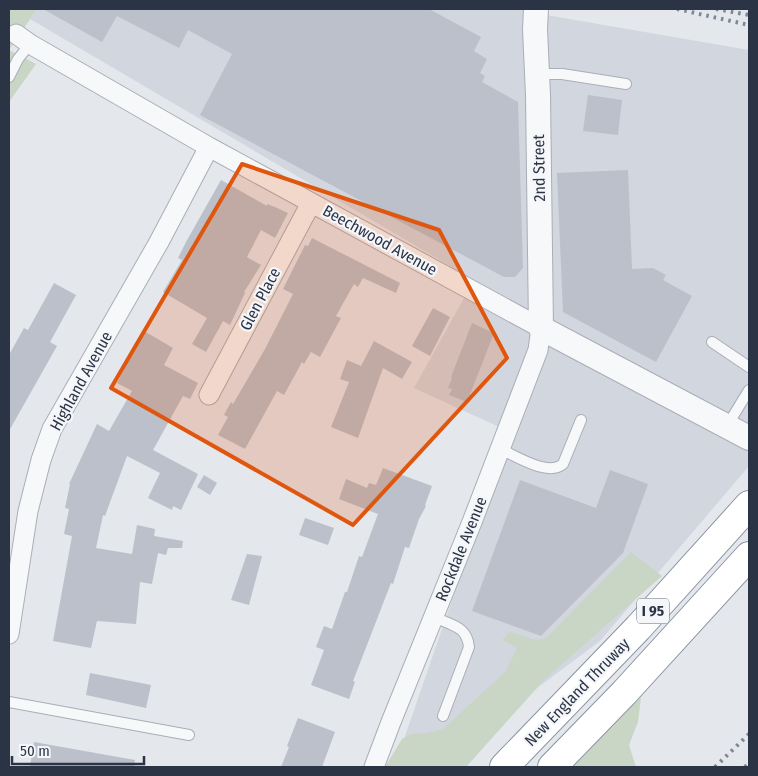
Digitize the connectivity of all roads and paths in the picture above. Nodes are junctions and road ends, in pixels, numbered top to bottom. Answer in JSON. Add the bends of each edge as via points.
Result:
{"nodes":[{"id":1,"x":536,"y":9,"type":"edge"},
{"id":2,"x":18,"y":36,"type":"edge"},
{"id":3,"x":538,"y":74,"type":"junction"},
{"id":4,"x":9,"y":77,"type":"edge"},
{"id":5,"x":626,"y":84,"type":"dead end"},
{"id":6,"x":209,"y":147,"type":"junction"},
{"id":7,"x":311,"y":202,"type":"junction"},
{"id":8,"x":541,"y":328,"type":"junction"},
{"id":9,"x":712,"y":342,"type":"dead end"},
{"id":10,"x":749,"y":367,"type":"edge"},
{"id":11,"x":749,"y":390,"type":"edge"},
{"id":12,"x":209,"y":395,"type":"dead end"},
{"id":13,"x":581,"y":420,"type":"dead end"},
{"id":14,"x":726,"y":426,"type":"junction"},
{"id":15,"x":749,"y":438,"type":"edge"},
{"id":16,"x":500,"y":449,"type":"junction"},
{"id":17,"x":749,"y":505,"type":"edge"},
{"id":18,"x":749,"y":556,"type":"edge"},
{"id":19,"x":434,"y":617,"type":"junction"},
{"id":20,"x":9,"y":634,"type":"edge"},
{"id":21,"x":9,"y":702,"type":"edge"},
{"id":22,"x":443,"y":716,"type":"dead end"},
{"id":23,"x":189,"y":735,"type":"dead end"},
{"id":24,"x":374,"y":767,"type":"edge"},
{"id":25,"x":504,"y":767,"type":"edge"},
{"id":26,"x":552,"y":767,"type":"edge"}],
"edges":[{"from":1,"to":3,"type":"street","name":"2nd Street"},
{"from":2,"to":4,"type":"lane","via":[[18,58]]},
{"from":2,"to":6,"type":"street","name":"Beechwood Avenue"},
{"from":3,"to":5,"type":"lane","via":[[562,74]]},
{"from":3,"to":8,"type":"street","name":"2nd Street"},
{"from":6,"to":7,"type":"street","name":"Beechwood Avenue"},
{"from":6,"to":20,"type":"street","name":"Highland Avenue","via":[[159,242],[52,429],[28,511]]},
{"from":7,"to":8,"type":"street","name":"Beechwood Avenue"},
{"from":7,"to":12,"type":"street","name":"Glen Place"},
{"from":8,"to":14,"type":"street","name":"Beechwood Avenue"},
{"from":8,"to":16,"type":"street","name":"Rockdale Avenue","via":[[538,350]]},
{"from":9,"to":10,"type":"lane"},
{"from":11,"to":14,"type":"lane"},
{"from":13,"to":16,"type":"lane","via":[[559,467],[547,469]]},
{"from":14,"to":15,"type":"street","name":"Beechwood Avenue"},
{"from":16,"to":19,"type":"street","name":"Rockdale Avenue"},
{"from":17,"to":25,"type":"highway","name":"New England Thruway","number":"I 95","via":[[644,621]]},
{"from":18,"to":26,"type":"highway","name":"New England Thruway","number":"I 95"},
{"from":19,"to":22,"type":"lane","via":[[465,632],[469,647]]},
{"from":19,"to":24,"type":"street","name":"Rockdale Avenue"},
{"from":21,"to":23,"type":"lane"}]}
